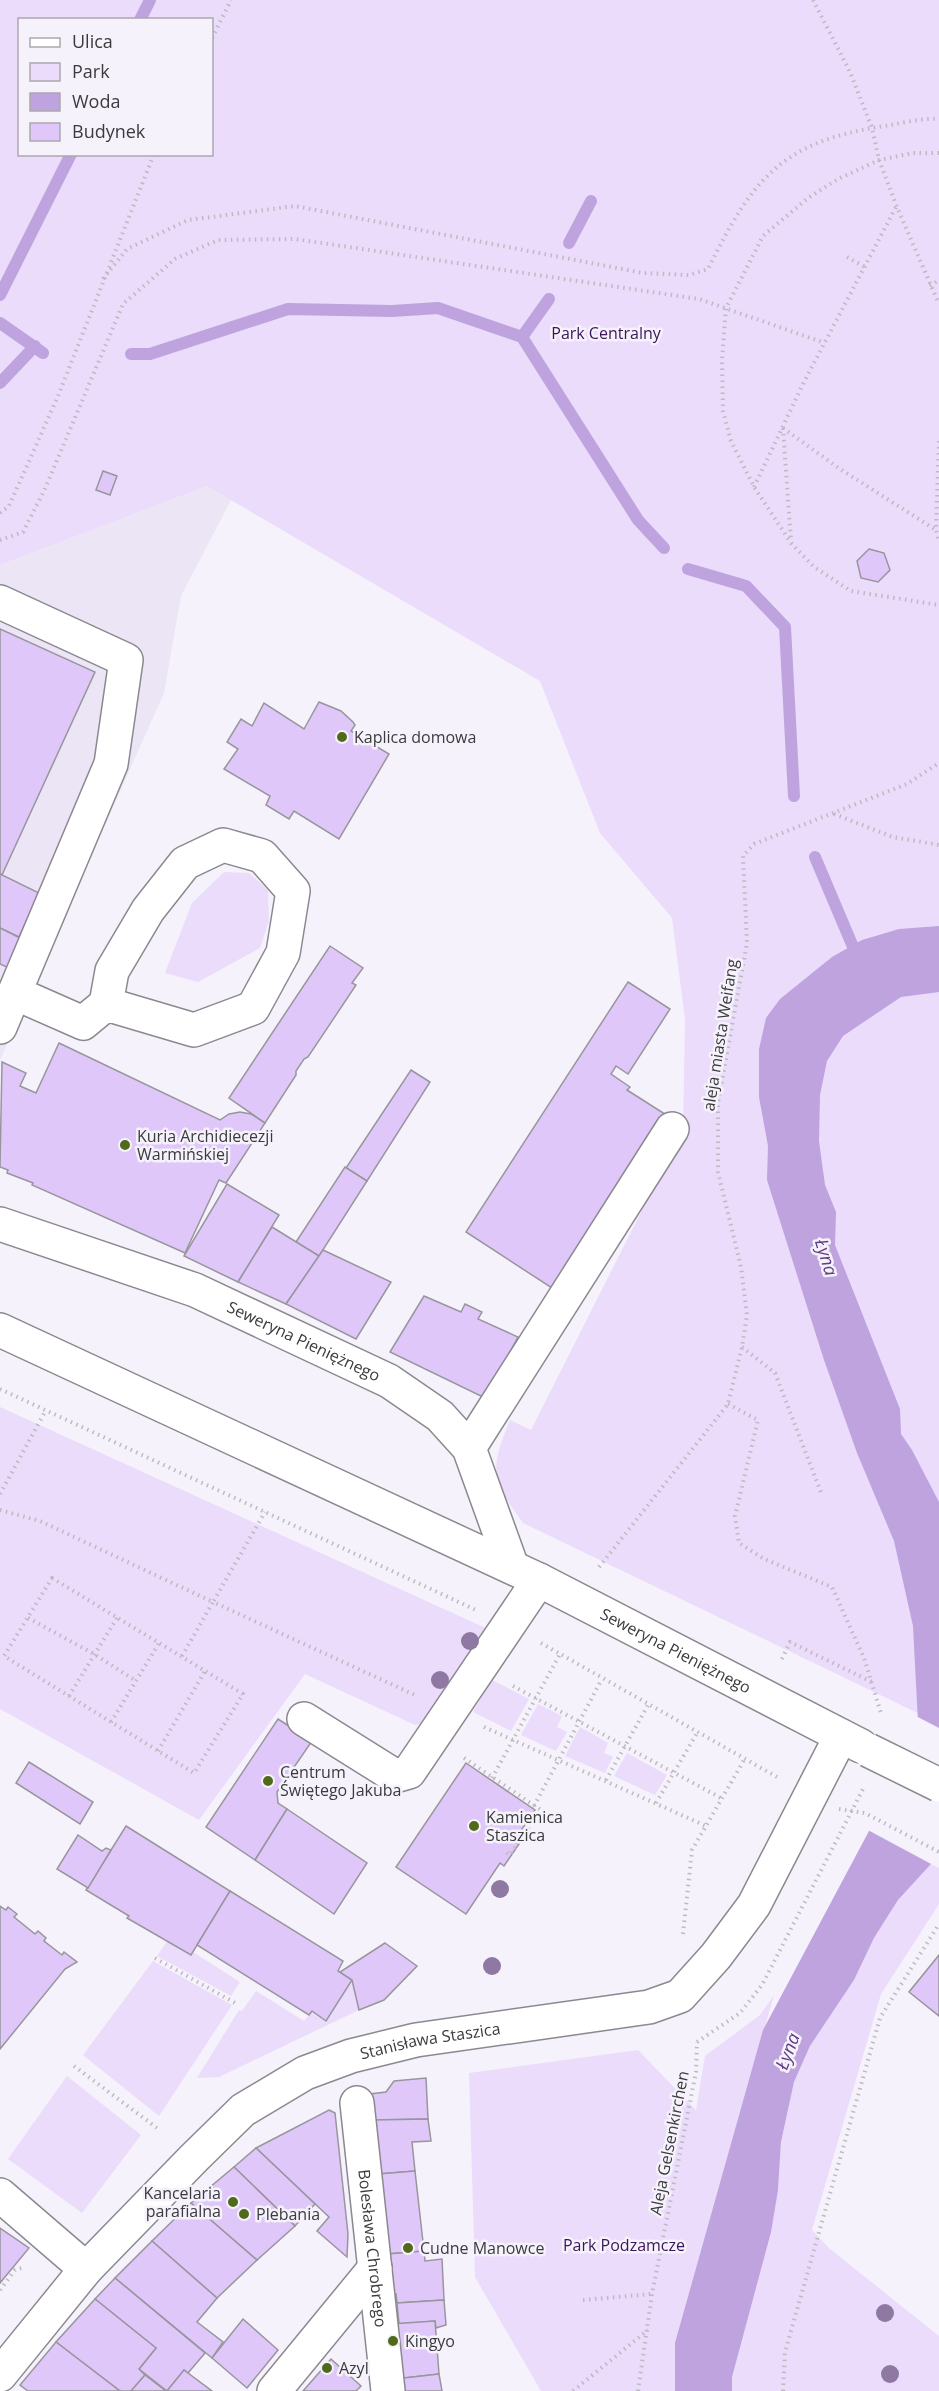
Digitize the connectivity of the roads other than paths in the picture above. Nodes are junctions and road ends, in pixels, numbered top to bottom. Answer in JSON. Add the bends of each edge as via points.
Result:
{"nodes":[{"id":1,"x":0,"y":602,"type":"edge"},
{"id":2,"x":15,"y":993,"type":"junction"},
{"id":3,"x":106,"y":1004,"type":"junction"},
{"id":4,"x":0,"y":1028,"type":"edge"},
{"id":5,"x":672,"y":1129,"type":"dead end"},
{"id":6,"x":0,"y":1224,"type":"edge"},
{"id":7,"x":0,"y":1330,"type":"edge"},
{"id":8,"x":469,"y":1448,"type":"junction"},
{"id":9,"x":525,"y":1574,"type":"junction"},
{"id":10,"x":304,"y":1719,"type":"dead end"},
{"id":11,"x":854,"y":1743,"type":"junction"},
{"id":12,"x":939,"y":1785,"type":"edge"},
{"id":13,"x":357,"y":2103,"type":"dead end"},
{"id":14,"x":0,"y":2195,"type":"edge"},
{"id":15,"x":375,"y":2268,"type":"junction"},
{"id":16,"x":86,"y":2269,"type":"junction"},
{"id":17,"x":0,"y":2375,"type":"edge"},
{"id":18,"x":0,"y":2385,"type":"edge"},
{"id":19,"x":8,"y":2391,"type":"edge"},
{"id":20,"x":274,"y":2391,"type":"edge"},
{"id":21,"x":388,"y":2391,"type":"edge"}],
"edges":[{"from":1,"to":2,"type":"street","via":[[126,660],[111,764]]},
{"from":2,"to":3,"type":"street","via":[[83,1023]]},
{"from":2,"to":4,"type":"street"},
{"from":3,"to":3,"type":"street","via":[[194,1030],[253,1008],[283,953],[293,891],[262,856],[223,845],[185,863],[148,910],[112,971]]},
{"from":5,"to":8,"type":"street"},
{"from":6,"to":8,"type":"street","name":"Seweryna Pieniężnego","via":[[195,1290],[389,1381],[440,1416]]},
{"from":7,"to":9,"type":"street","name":"Seweryna Pieniężnego"},
{"from":8,"to":9,"type":"street","name":"Seweryna Pieniężnego"},
{"from":9,"to":10,"type":"street","via":[[509,1625],[409,1772],[395,1776]]},
{"from":9,"to":11,"type":"street","name":"Seweryna Pieniężnego"},
{"from":11,"to":12,"type":"street","name":"Seweryna Pieniężnego","bridge":true},
{"from":11,"to":16,"type":"street","name":"Stanisława Staszica","via":[[754,1905],[680,1996],[649,2007],[416,2040],[351,2056],[305,2073],[243,2110]]},
{"from":13,"to":15,"type":"street","name":"Bolesława Chrobrego"},
{"from":14,"to":16,"type":"street"},
{"from":15,"to":20,"type":"street"},
{"from":15,"to":21,"type":"street","name":"Bolesława Chrobrego"},
{"from":16,"to":17,"type":"street","name":"Stanisława Staszica"},
{"from":18,"to":19,"type":"street"}]}
